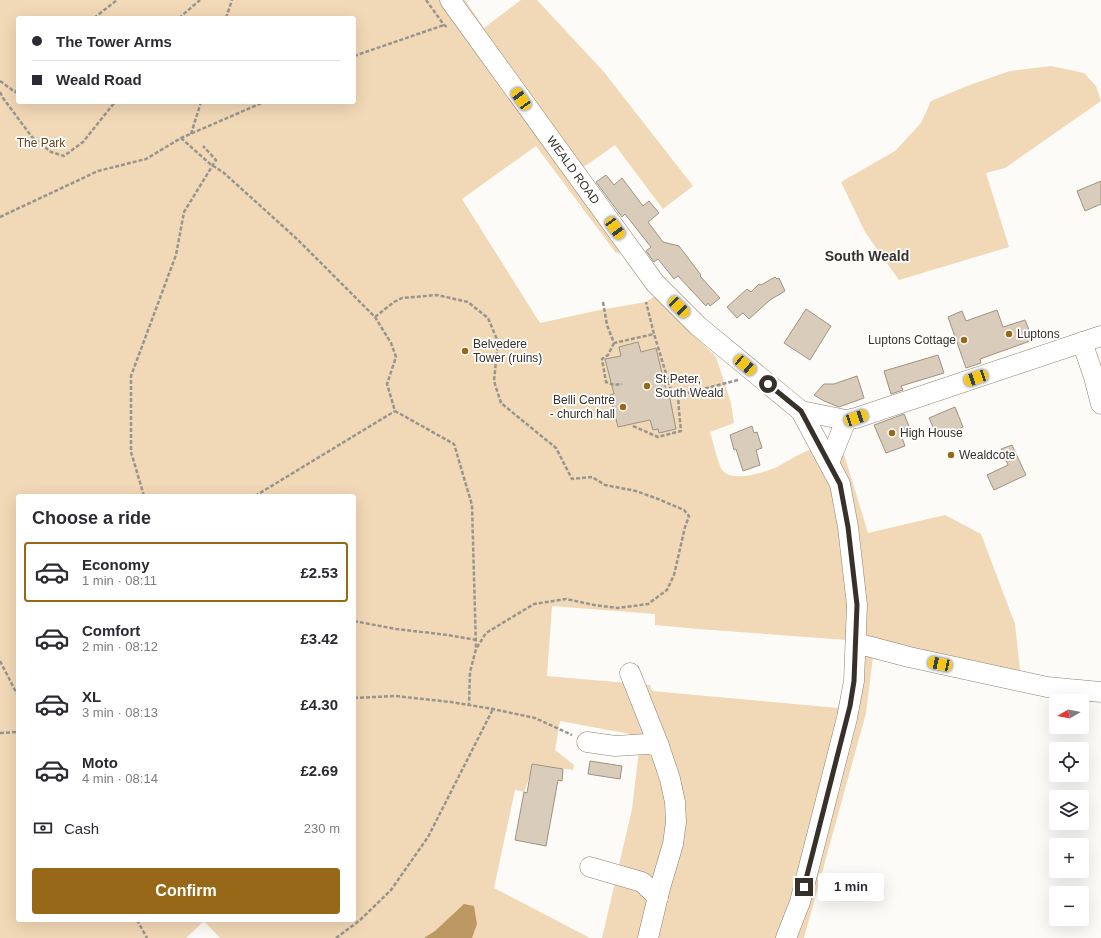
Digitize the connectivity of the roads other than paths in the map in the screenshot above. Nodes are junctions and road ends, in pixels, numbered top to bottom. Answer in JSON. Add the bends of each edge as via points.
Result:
{"nodes":[{"id":1,"x":450,"y":0,"type":"edge"},
{"id":2,"x":1101,"y":336,"type":"edge"},
{"id":3,"x":1082,"y":342,"type":"junction"},
{"id":4,"x":1101,"y":404,"type":"edge"},
{"id":5,"x":801,"y":411,"type":"junction"},
{"id":6,"x":846,"y":420,"type":"junction"},
{"id":7,"x":829,"y":463,"type":"junction"},
{"id":8,"x":856,"y":643,"type":"junction"},
{"id":9,"x":630,"y":673,"type":"dead end"},
{"id":10,"x":1101,"y":692,"type":"edge"},
{"id":11,"x":587,"y":742,"type":"road end"},
{"id":12,"x":659,"y":746,"type":"junction"},
{"id":13,"x":590,"y":867,"type":"dead end"},
{"id":14,"x":658,"y":897,"type":"junction"},
{"id":15,"x":648,"y":938,"type":"edge"},
{"id":16,"x":786,"y":938,"type":"edge"}],
"edges":[{"from":1,"to":5,"type":"street","name":"WEALD ROAD","via":[[655,283],[698,326]]},
{"from":2,"to":3,"type":"street"},
{"from":3,"to":4,"type":"street"},
{"from":3,"to":6,"type":"street"},
{"from":5,"to":6,"type":"street"},
{"from":5,"to":7,"type":"street","name":"WEALD ROAD"},
{"from":6,"to":7,"type":"street"},
{"from":7,"to":8,"type":"street","name":"WEALD ROAD","via":[[840,484],[848,527],[857,605]]},
{"from":8,"to":10,"type":"street","via":[[1047,687]]},
{"from":8,"to":16,"type":"street","name":"WEALD ROAD","via":[[854,681],[847,718],[800,902]]},
{"from":9,"to":12,"type":"street"},
{"from":11,"to":12,"type":"street","via":[[615,746]]},
{"from":12,"to":14,"type":"street","via":[[670,779],[676,822],[673,844]]},
{"from":13,"to":14,"type":"street","via":[[642,882]]},
{"from":14,"to":15,"type":"street"}]}
